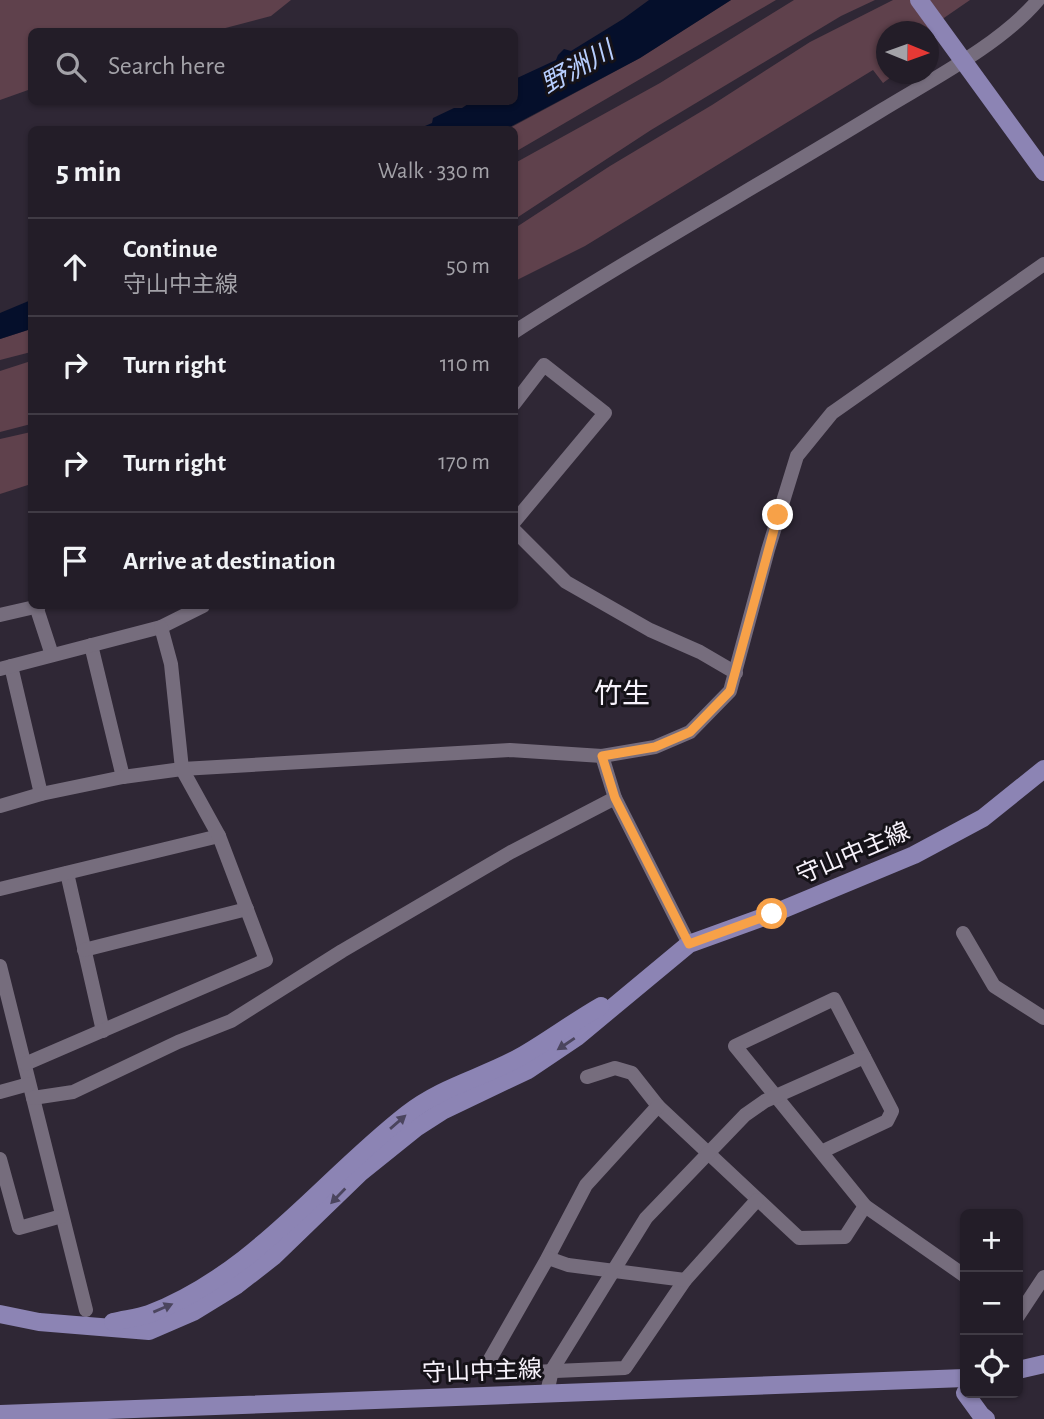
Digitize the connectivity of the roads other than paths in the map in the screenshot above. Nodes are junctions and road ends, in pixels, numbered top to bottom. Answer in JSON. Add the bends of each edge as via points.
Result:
{"nodes":[{"id":1,"x":919,"y":0,"type":"edge"},
{"id":2,"x":1038,"y":0,"type":"edge"},
{"id":3,"x":962,"y":61,"type":"junction"},
{"id":4,"x":1044,"y":172,"type":"edge"},
{"id":5,"x":1044,"y":264,"type":"edge"},
{"id":6,"x":518,"y":329,"type":"edge"},
{"id":7,"x":518,"y":399,"type":"edge"},
{"id":8,"x":518,"y":517,"type":"edge"},
{"id":9,"x":518,"y":534,"type":"edge"},
{"id":10,"x":28,"y":608,"type":"edge"},
{"id":11,"x":38,"y":609,"type":"edge"},
{"id":12,"x":197,"y":609,"type":"edge"},
{"id":13,"x":0,"y":615,"type":"edge"},
{"id":14,"x":161,"y":627,"type":"junction"},
{"id":15,"x":92,"y":645,"type":"junction"},
{"id":16,"x":52,"y":655,"type":"junction"},
{"id":17,"x":6,"y":667,"type":"edge"},
{"id":18,"x":736,"y":673,"type":"junction"},
{"id":19,"x":602,"y":756,"type":"junction"},
{"id":20,"x":182,"y":769,"type":"junction"},
{"id":21,"x":1044,"y":769,"type":"edge"},
{"id":22,"x":123,"y":777,"type":"junction"},
{"id":23,"x":41,"y":794,"type":"junction"},
{"id":24,"x":615,"y":798,"type":"junction"},
{"id":25,"x":0,"y":806,"type":"edge"},
{"id":26,"x":219,"y":836,"type":"junction"},
{"id":27,"x":67,"y":873,"type":"junction"},
{"id":28,"x":0,"y":890,"type":"edge"},
{"id":29,"x":247,"y":909,"type":"junction"},
{"id":30,"x":963,"y":933,"type":"dead end"},
{"id":31,"x":689,"y":944,"type":"junction"},
{"id":32,"x":84,"y":950,"type":"junction"},
{"id":33,"x":0,"y":969,"type":"edge"},
{"id":34,"x":1044,"y":1018,"type":"edge"},
{"id":35,"x":103,"y":1031,"type":"junction"},
{"id":36,"x":864,"y":1057,"type":"junction"},
{"id":37,"x":24,"y":1064,"type":"junction"},
{"id":38,"x":587,"y":1077,"type":"dead end"},
{"id":39,"x":31,"y":1091,"type":"junction"},
{"id":40,"x":0,"y":1092,"type":"edge"},
{"id":41,"x":776,"y":1097,"type":"junction"},
{"id":42,"x":658,"y":1106,"type":"junction"},
{"id":43,"x":821,"y":1152,"type":"junction"},
{"id":44,"x":707,"y":1154,"type":"junction"},
{"id":45,"x":1,"y":1169,"type":"edge"},
{"id":46,"x":757,"y":1200,"type":"junction"},
{"id":47,"x":866,"y":1206,"type":"junction"},
{"id":48,"x":62,"y":1216,"type":"junction"},
{"id":49,"x":548,"y":1258,"type":"junction"},
{"id":50,"x":613,"y":1271,"type":"junction"},
{"id":51,"x":960,"y":1272,"type":"edge"},
{"id":52,"x":1044,"y":1277,"type":"edge"},
{"id":53,"x":685,"y":1280,"type":"junction"},
{"id":54,"x":1023,"y":1307,"type":"edge"},
{"id":55,"x":86,"y":1310,"type":"dead end"},
{"id":56,"x":0,"y":1314,"type":"edge"},
{"id":57,"x":1044,"y":1364,"type":"edge"},
{"id":58,"x":1023,"y":1369,"type":"edge"},
{"id":59,"x":552,"y":1370,"type":"junction"},
{"id":60,"x":960,"y":1383,"type":"edge"},
{"id":61,"x":547,"y":1393,"type":"junction"},
{"id":62,"x":972,"y":1398,"type":"edge"},
{"id":63,"x":0,"y":1414,"type":"edge"},
{"id":64,"x":986,"y":1419,"type":"edge"}],
"edges":[{"from":1,"to":3,"type":"main road"},
{"from":2,"to":3,"type":"street"},
{"from":3,"to":4,"type":"main road"},
{"from":3,"to":6,"type":"street"},
{"from":5,"to":18,"type":"street","via":[[832,412],[807,441],[797,456],[778,515]]},
{"from":7,"to":8,"type":"street","via":[[544,365],[605,413]]},
{"from":9,"to":18,"type":"street","via":[[566,582]]},
{"from":10,"to":13,"type":"street"},
{"from":11,"to":16,"type":"street"},
{"from":12,"to":14,"type":"street"},
{"from":14,"to":15,"type":"street"},
{"from":14,"to":20,"type":"street","via":[[171,664]]},
{"from":15,"to":16,"type":"street"},
{"from":15,"to":22,"type":"street"},
{"from":16,"to":17,"type":"street"},
{"from":17,"to":23,"type":"street"},
{"from":18,"to":19,"type":"street","via":[[730,691],[690,732],[655,747]]},
{"from":19,"to":20,"type":"street","via":[[498,750]]},
{"from":19,"to":24,"type":"street"},
{"from":20,"to":22,"type":"street"},
{"from":20,"to":26,"type":"street"},
{"from":21,"to":31,"type":"main road","name":"守山中主線","via":[[983,818],[925,849]]},
{"from":22,"to":23,"type":"street"},
{"from":23,"to":25,"type":"street"},
{"from":24,"to":31,"type":"street"},
{"from":24,"to":39,"type":"street","via":[[511,852],[231,1021],[73,1092]]},
{"from":26,"to":27,"type":"street"},
{"from":26,"to":29,"type":"street"},
{"from":27,"to":28,"type":"street"},
{"from":27,"to":32,"type":"street"},
{"from":29,"to":32,"type":"street"},
{"from":29,"to":35,"type":"street","via":[[266,960]]},
{"from":30,"to":34,"type":"street","via":[[994,986]]},
{"from":31,"to":56,"type":"main road","name":"守山中主線","via":[[577,1037],[528,1070],[416,1128],[360,1173],[273,1257],[193,1312],[149,1331],[39,1322]]},
{"from":32,"to":35,"type":"street"},
{"from":33,"to":37,"type":"street"},
{"from":35,"to":37,"type":"street"},
{"from":36,"to":41,"type":"street"},
{"from":36,"to":41,"type":"street","via":[[834,999],[735,1046]]},
{"from":36,"to":43,"type":"street","via":[[892,1111],[887,1121]]},
{"from":37,"to":39,"type":"street"},
{"from":38,"to":42,"type":"street","via":[[615,1068],[632,1073]]},
{"from":39,"to":40,"type":"street"},
{"from":39,"to":48,"type":"street"},
{"from":41,"to":43,"type":"street"},
{"from":41,"to":44,"type":"street","via":[[745,1115]]},
{"from":42,"to":44,"type":"street"},
{"from":42,"to":49,"type":"street","via":[[586,1185]]},
{"from":43,"to":47,"type":"street"},
{"from":44,"to":46,"type":"street"},
{"from":44,"to":50,"type":"street","via":[[646,1218]]},
{"from":45,"to":48,"type":"street","via":[[19,1228]]},
{"from":46,"to":47,"type":"street","via":[[799,1238],[845,1237]]},
{"from":46,"to":53,"type":"street"},
{"from":47,"to":51,"type":"street"},
{"from":48,"to":55,"type":"street"},
{"from":49,"to":50,"type":"street"},
{"from":49,"to":59,"type":"street","via":[[485,1368]]},
{"from":50,"to":53,"type":"street"},
{"from":50,"to":59,"type":"street"},
{"from":52,"to":54,"type":"street"},
{"from":53,"to":59,"type":"street","via":[[625,1368]]},
{"from":57,"to":58,"type":"main road"},
{"from":59,"to":61,"type":"street"},
{"from":60,"to":61,"type":"main road","name":"守山中主線"},
{"from":61,"to":63,"type":"main road","name":"守山中主線"},
{"from":62,"to":64,"type":"main road"}]}
